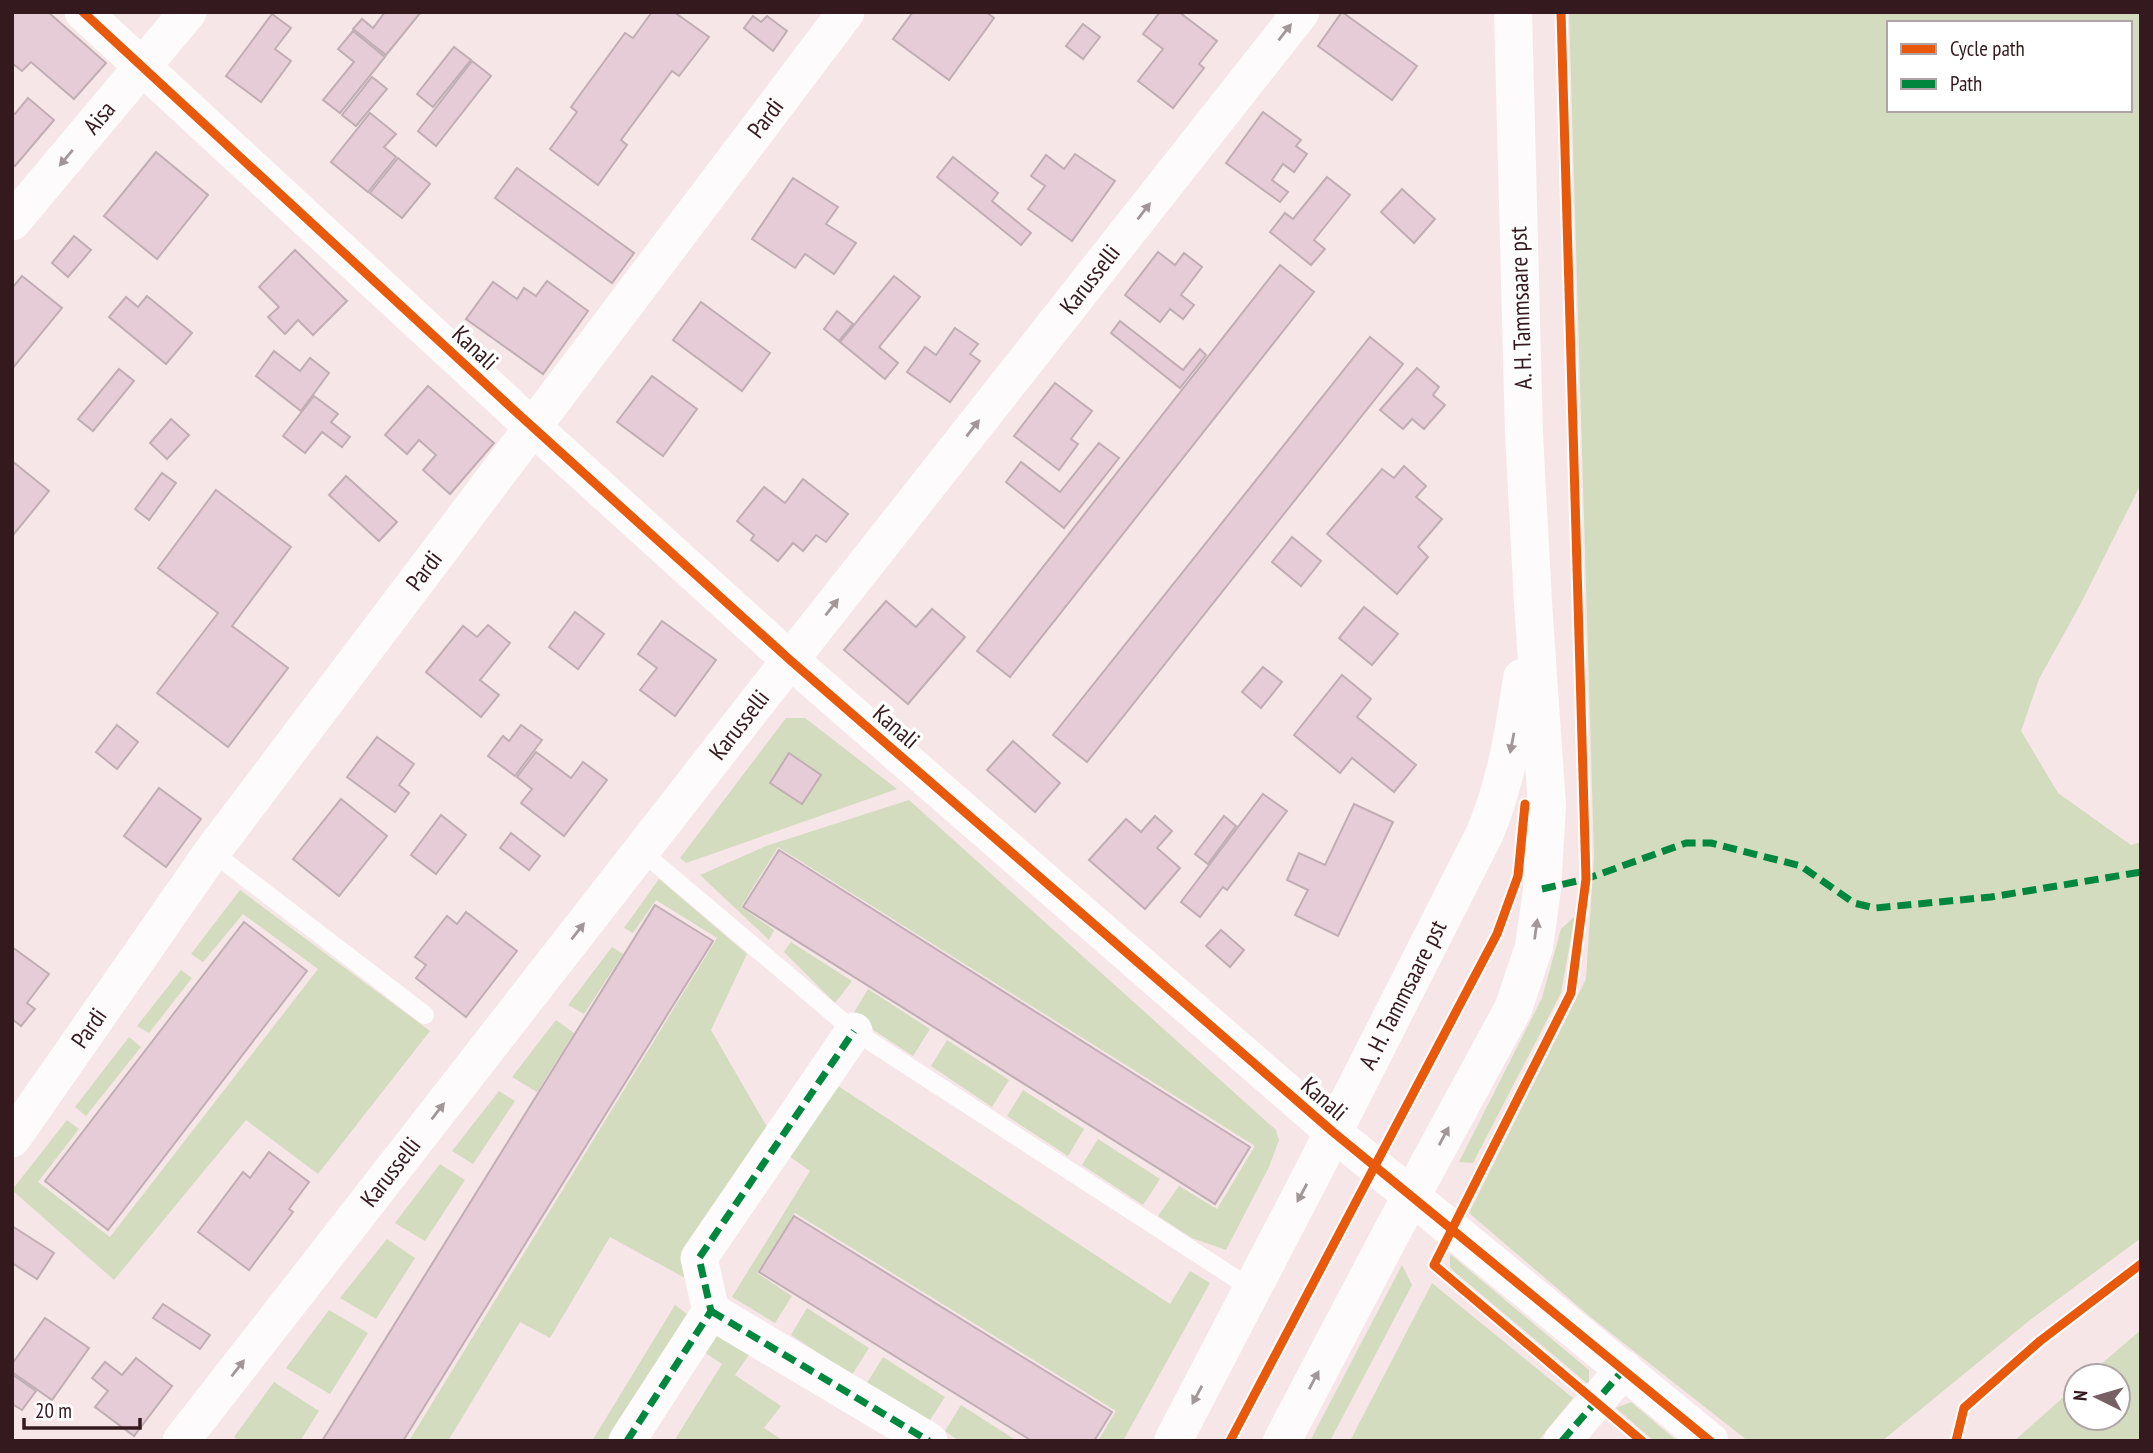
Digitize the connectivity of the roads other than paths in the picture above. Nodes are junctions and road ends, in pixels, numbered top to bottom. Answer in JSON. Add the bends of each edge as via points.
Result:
{"nodes":[{"id":1,"x":83,"y":12,"type":"edge"},
{"id":2,"x":188,"y":12,"type":"edge"},
{"id":3,"x":846,"y":12,"type":"edge"},
{"id":4,"x":1301,"y":12,"type":"edge"},
{"id":5,"x":1513,"y":12,"type":"edge"},
{"id":6,"x":141,"y":68,"type":"junction"},
{"id":7,"x":12,"y":222,"type":"edge"},
{"id":8,"x":534,"y":428,"type":"junction"},
{"id":9,"x":1533,"y":603,"type":"junction"},
{"id":10,"x":790,"y":660,"type":"junction"},
{"id":11,"x":640,"y":851,"type":"junction"},
{"id":12,"x":212,"y":852,"type":"junction"},
{"id":13,"x":425,"y":1015,"type":"dead end"},
{"id":14,"x":854,"y":1031,"type":"junction"},
{"id":15,"x":1333,"y":1132,"type":"junction"},
{"id":16,"x":12,"y":1139,"type":"edge"},
{"id":17,"x":1412,"y":1196,"type":"junction"},
{"id":18,"x":1252,"y":1289,"type":"junction"},
{"id":19,"x":711,"y":1311,"type":"junction"},
{"id":20,"x":1624,"y":1369,"type":"junction"},
{"id":21,"x":181,"y":1441,"type":"edge"},
{"id":22,"x":627,"y":1441,"type":"edge"},
{"id":23,"x":929,"y":1441,"type":"edge"},
{"id":24,"x":1173,"y":1441,"type":"edge"},
{"id":25,"x":1282,"y":1441,"type":"edge"},
{"id":26,"x":1562,"y":1441,"type":"edge"},
{"id":27,"x":1710,"y":1441,"type":"edge"}],
"edges":[{"from":1,"to":6,"type":"street","name":"Kanali"},
{"from":2,"to":6,"type":"street","name":"Aisa"},
{"from":3,"to":8,"type":"street","name":"Pardi"},
{"from":10,"to":4,"type":"street","name":"Karusselli","one_way":true},
{"from":5,"to":9,"type":"street","name":"A. H. Tammsaare pst"},
{"from":6,"to":7,"type":"street","name":"Aisa","one_way":true},
{"from":6,"to":8,"type":"street","name":"Kanali"},
{"from":8,"to":10,"type":"street","name":"Kanali"},
{"from":8,"to":12,"type":"street","name":"Pardi"},
{"from":9,"to":15,"type":"street","name":"A. H. Tammsaare pst","one_way":true,"via":[[1500,797]]},
{"from":17,"to":9,"type":"street","name":"A. H. Tammsaare pst","one_way":true,"via":[[1513,1009],[1534,947],[1547,806]]},
{"from":10,"to":11,"type":"street","name":"Karusselli"},
{"from":10,"to":15,"type":"street","name":"Kanali"},
{"from":11,"to":14,"type":"lane"},
{"from":21,"to":11,"type":"street","name":"Karusselli","one_way":true},
{"from":12,"to":13,"type":"lane"},
{"from":12,"to":16,"type":"street","name":"Pardi"},
{"from":14,"to":18,"type":"lane"},
{"from":14,"to":19,"type":"street","via":[[699,1258]]},
{"from":15,"to":17,"type":"street","name":"Kanali"},
{"from":15,"to":18,"type":"street","name":"A. H. Tammsaare pst","one_way":true},
{"from":17,"to":20,"type":"street","name":"Kanali"},
{"from":25,"to":17,"type":"street","name":"A. H. Tammsaare pst","one_way":true},
{"from":18,"to":24,"type":"street","name":"A. H. Tammsaare pst","one_way":true},
{"from":19,"to":22,"type":"street"},
{"from":19,"to":23,"type":"street"},
{"from":20,"to":26,"type":"street"},
{"from":20,"to":27,"type":"street","name":"Kanali"}]}
